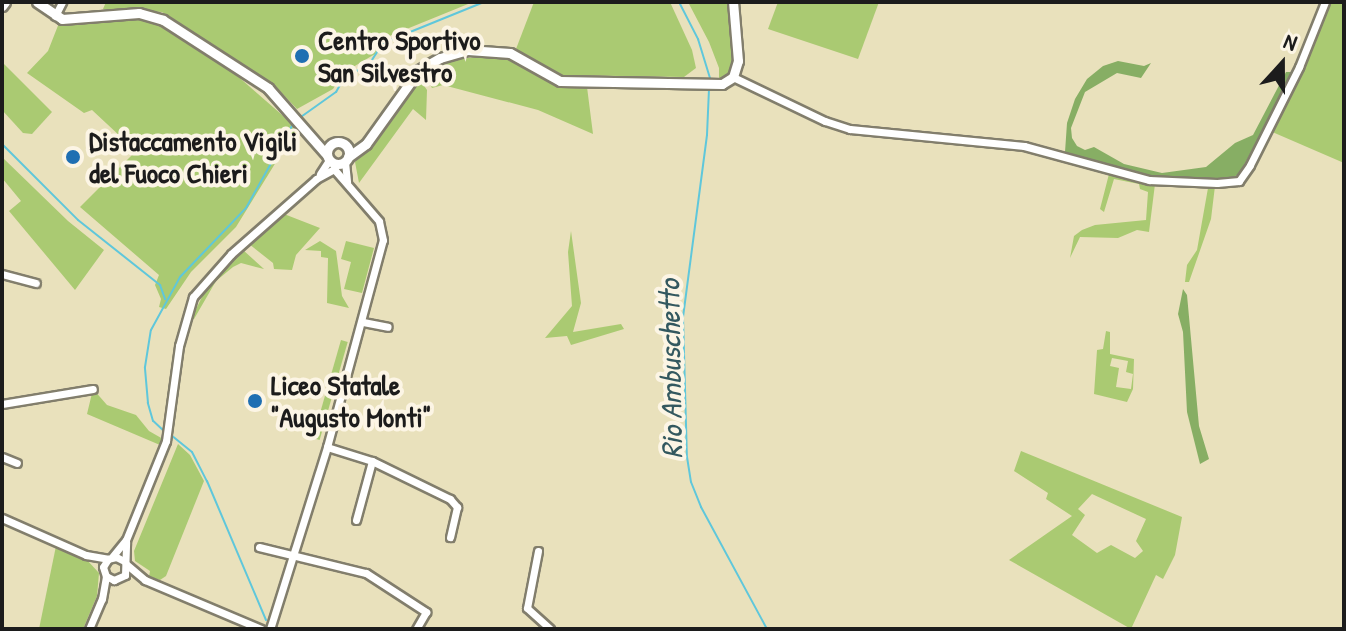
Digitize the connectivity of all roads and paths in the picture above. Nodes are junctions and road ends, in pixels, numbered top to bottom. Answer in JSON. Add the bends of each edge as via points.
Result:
{"nodes":[{"id":1,"x":37,"y":2,"type":"edge"},
{"id":2,"x":62,"y":2,"type":"edge"},
{"id":3,"x":733,"y":2,"type":"edge"},
{"id":4,"x":1325,"y":2,"type":"edge"},
{"id":5,"x":55,"y":16,"type":"junction"},
{"id":6,"x":733,"y":77,"type":"junction"},
{"id":7,"x":304,"y":127,"type":"junction"},
{"id":8,"x":371,"y":136,"type":"junction"},
{"id":9,"x":338,"y":143,"type":"junction"},
{"id":10,"x":336,"y":161,"type":"junction"},
{"id":11,"x":348,"y":185,"type":"junction"},
{"id":12,"x":2,"y":274,"type":"edge"},
{"id":13,"x":36,"y":283,"type":"dead end"},
{"id":14,"x":363,"y":322,"type":"junction"},
{"id":15,"x":388,"y":327,"type":"dead end"},
{"id":16,"x":93,"y":389,"type":"dead end"},
{"id":17,"x":2,"y":404,"type":"edge"},
{"id":18,"x":327,"y":447,"type":"junction"},
{"id":19,"x":2,"y":457,"type":"edge"},
{"id":20,"x":372,"y":461,"type":"junction"},
{"id":21,"x":17,"y":463,"type":"dead end"},
{"id":22,"x":2,"y":518,"type":"edge"},
{"id":23,"x":356,"y":520,"type":"dead end"},
{"id":24,"x":450,"y":537,"type":"dead end"},
{"id":25,"x":126,"y":540,"type":"junction"},
{"id":26,"x":259,"y":547,"type":"dead end"},
{"id":27,"x":538,"y":551,"type":"dead end"},
{"id":28,"x":294,"y":553,"type":"junction"},
{"id":29,"x":86,"y":555,"type":"junction"},
{"id":30,"x":110,"y":558,"type":"junction"},
{"id":31,"x":125,"y":563,"type":"junction"},
{"id":32,"x":105,"y":573,"type":"junction"},
{"id":33,"x":120,"y":579,"type":"junction"},
{"id":34,"x":145,"y":580,"type":"junction"},
{"id":35,"x":102,"y":599,"type":"junction"},
{"id":36,"x":89,"y":629,"type":"edge"},
{"id":37,"x":261,"y":629,"type":"edge"},
{"id":38,"x":270,"y":629,"type":"edge"},
{"id":39,"x":416,"y":629,"type":"edge"},
{"id":40,"x":550,"y":629,"type":"edge"}],
"edges":[{"from":1,"to":5,"type":"street"},
{"from":2,"to":5,"type":"street"},
{"from":3,"to":6,"type":"street","via":[[738,61]]},
{"from":4,"to":6,"type":"street","via":[[1299,67],[1239,181],[1149,180],[1024,146],[850,129]]},
{"from":5,"to":7,"type":"street","via":[[154,16],[268,88]]},
{"from":6,"to":8,"type":"street","via":[[717,85],[560,81],[510,53],[468,50],[419,70]]},
{"from":7,"to":9,"type":"street"},
{"from":7,"to":10,"type":"street"},
{"from":8,"to":9,"type":"street","via":[[354,145]]},
{"from":8,"to":10,"type":"street"},
{"from":9,"to":10,"type":"street"},
{"from":9,"to":10,"type":"street"},
{"from":10,"to":11,"type":"street"},
{"from":10,"to":11,"type":"street"},
{"from":10,"to":25,"type":"street","via":[[231,254],[193,297],[179,346],[167,435]]},
{"from":11,"to":14,"type":"street","via":[[384,231]]},
{"from":12,"to":13,"type":"street"},
{"from":14,"to":15,"type":"street"},
{"from":14,"to":18,"type":"street"},
{"from":16,"to":17,"type":"street"},
{"from":18,"to":20,"type":"street"},
{"from":18,"to":28,"type":"street"},
{"from":19,"to":21,"type":"street"},
{"from":20,"to":23,"type":"street"},
{"from":20,"to":24,"type":"street","via":[[450,499],[457,507]]},
{"from":22,"to":29,"type":"street"},
{"from":25,"to":30,"type":"street"},
{"from":25,"to":31,"type":"street"},
{"from":26,"to":28,"type":"street"},
{"from":27,"to":40,"type":"street","via":[[527,608]]},
{"from":28,"to":38,"type":"street"},
{"from":28,"to":39,"type":"street","via":[[366,573],[426,612]]},
{"from":29,"to":30,"type":"street"},
{"from":29,"to":32,"type":"street"},
{"from":30,"to":31,"type":"street"},
{"from":30,"to":32,"type":"street"},
{"from":31,"to":33,"type":"street"},
{"from":31,"to":34,"type":"street"},
{"from":32,"to":33,"type":"street"},
{"from":32,"to":35,"type":"street"},
{"from":33,"to":34,"type":"street"},
{"from":33,"to":35,"type":"street"},
{"from":34,"to":37,"type":"street"},
{"from":35,"to":36,"type":"street"}]}
